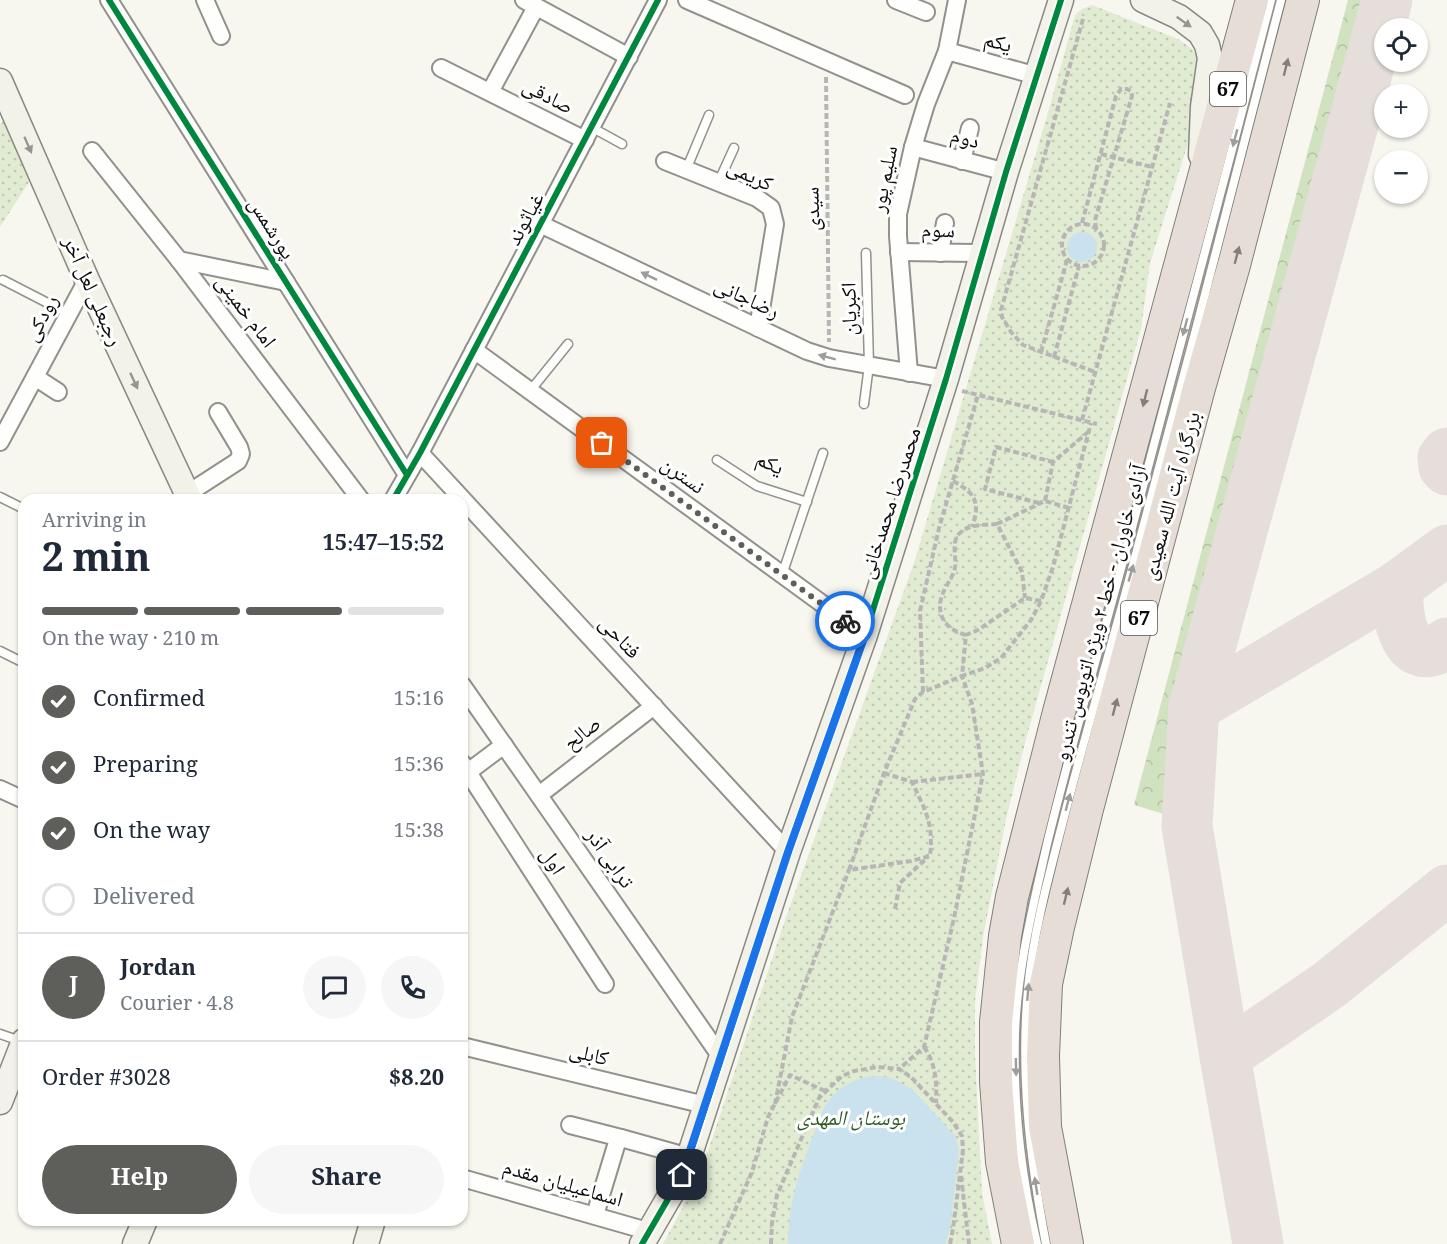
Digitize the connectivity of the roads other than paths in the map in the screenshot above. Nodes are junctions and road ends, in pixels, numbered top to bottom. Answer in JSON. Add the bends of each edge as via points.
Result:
{"nodes":[{"id":1,"x":109,"y":0,"type":"edge"},
{"id":2,"x":205,"y":0,"type":"edge"},
{"id":3,"x":658,"y":0,"type":"edge"},
{"id":4,"x":687,"y":0,"type":"edge"},
{"id":5,"x":897,"y":0,"type":"edge"},
{"id":6,"x":957,"y":0,"type":"edge"},
{"id":7,"x":1061,"y":0,"type":"edge"},
{"id":8,"x":1143,"y":0,"type":"edge"},
{"id":9,"x":1252,"y":0,"type":"edge"},
{"id":10,"x":1271,"y":0,"type":"edge"},
{"id":11,"x":1281,"y":0,"type":"edge"},
{"id":12,"x":1303,"y":0,"type":"edge"},
{"id":13,"x":530,"y":4,"type":"edge"},
{"id":14,"x":926,"y":12,"type":"dead end"},
{"id":15,"x":220,"y":36,"type":"dead end"},
{"id":16,"x":946,"y":51,"type":"junction"},
{"id":17,"x":629,"y":57,"type":"junction"},
{"id":18,"x":441,"y":68,"type":"dead end"},
{"id":19,"x":1037,"y":76,"type":"junction"},
{"id":20,"x":2,"y":90,"type":"edge"},
{"id":21,"x":490,"y":92,"type":"junction"},
{"id":22,"x":905,"y":95,"type":"dead end"},
{"id":23,"x":710,"y":115,"type":"dead end"},
{"id":24,"x":970,"y":128,"type":"dead end"},
{"id":25,"x":588,"y":134,"type":"junction"},
{"id":26,"x":622,"y":144,"type":"dead end"},
{"id":27,"x":913,"y":147,"type":"junction"},
{"id":28,"x":734,"y":148,"type":"dead end"},
{"id":29,"x":92,"y":151,"type":"dead end"},
{"id":30,"x":962,"y":160,"type":"junction"},
{"id":31,"x":665,"y":161,"type":"dead end"},
{"id":32,"x":686,"y":171,"type":"junction"},
{"id":33,"x":1006,"y":172,"type":"junction"},
{"id":34,"x":1203,"y":179,"type":"junction"},
{"id":35,"x":718,"y":184,"type":"junction"},
{"id":36,"x":945,"y":223,"type":"dead end"},
{"id":37,"x":540,"y":224,"type":"junction"},
{"id":38,"x":899,"y":252,"type":"junction"},
{"id":39,"x":866,"y":253,"type":"dead end"},
{"id":40,"x":940,"y":253,"type":"junction"},
{"id":41,"x":976,"y":254,"type":"dead end"},
{"id":42,"x":179,"y":260,"type":"junction"},
{"id":43,"x":3,"y":280,"type":"dead end"},
{"id":44,"x":87,"y":280,"type":"junction"},
{"id":45,"x":286,"y":282,"type":"junction"},
{"id":46,"x":69,"y":314,"type":"junction"},
{"id":47,"x":758,"y":328,"type":"junction"},
{"id":48,"x":568,"y":344,"type":"dead end"},
{"id":49,"x":474,"y":350,"type":"junction"},
{"id":50,"x":868,"y":365,"type":"junction"},
{"id":51,"x":909,"y":373,"type":"junction"},
{"id":52,"x":35,"y":377,"type":"junction"},
{"id":53,"x":945,"y":382,"type":"junction"},
{"id":54,"x":530,"y":391,"type":"junction"},
{"id":55,"x":58,"y":392,"type":"dead end"},
{"id":56,"x":864,"y":404,"type":"dead end"},
{"id":57,"x":218,"y":412,"type":"dead end"},
{"id":58,"x":2,"y":435,"type":"edge"},
{"id":59,"x":420,"y":453,"type":"junction"},
{"id":60,"x":823,"y":453,"type":"dead end"},
{"id":61,"x":717,"y":460,"type":"dead end"},
{"id":62,"x":407,"y":475,"type":"junction"},
{"id":63,"x":187,"y":494,"type":"edge"},
{"id":64,"x":192,"y":494,"type":"edge"},
{"id":65,"x":357,"y":494,"type":"edge"},
{"id":66,"x":396,"y":494,"type":"edge"},
{"id":67,"x":458,"y":494,"type":"edge"},
{"id":68,"x":0,"y":497,"type":"edge"},
{"id":69,"x":807,"y":502,"type":"junction"},
{"id":70,"x":468,"y":505,"type":"edge"},
{"id":71,"x":18,"y":506,"type":"edge"},
{"id":72,"x":782,"y":575,"type":"junction"},
{"id":73,"x":865,"y":635,"type":"junction"},
{"id":74,"x":0,"y":651,"type":"edge"},
{"id":75,"x":18,"y":660,"type":"edge"},
{"id":76,"x":468,"y":694,"type":"edge"},
{"id":77,"x":654,"y":706,"type":"junction"},
{"id":78,"x":504,"y":745,"type":"junction"},
{"id":79,"x":468,"y":766,"type":"edge"},
{"id":80,"x":468,"y":773,"type":"edge"},
{"id":81,"x":0,"y":789,"type":"edge"},
{"id":82,"x":538,"y":795,"type":"junction"},
{"id":83,"x":18,"y":797,"type":"edge"},
{"id":84,"x":788,"y":852,"type":"junction"},
{"id":85,"x":605,"y":984,"type":"dead end"},
{"id":86,"x":0,"y":1034,"type":"edge"},
{"id":87,"x":18,"y":1040,"type":"edge"},
{"id":88,"x":468,"y":1047,"type":"edge"},
{"id":89,"x":18,"y":1057,"type":"edge"},
{"id":90,"x":721,"y":1057,"type":"junction"},
{"id":91,"x":0,"y":1102,"type":"edge"},
{"id":92,"x":705,"y":1105,"type":"junction"},
{"id":93,"x":570,"y":1125,"type":"dead end"},
{"id":94,"x":621,"y":1138,"type":"junction"},
{"id":95,"x":688,"y":1157,"type":"junction"},
{"id":96,"x":468,"y":1180,"type":"edge"},
{"id":97,"x":595,"y":1215,"type":"junction"},
{"id":98,"x":142,"y":1226,"type":"edge"},
{"id":99,"x":370,"y":1226,"type":"edge"},
{"id":100,"x":647,"y":1238,"type":"edge"},
{"id":101,"x":135,"y":1244,"type":"edge"},
{"id":102,"x":366,"y":1244,"type":"edge"},
{"id":103,"x":1018,"y":1244,"type":"edge"},
{"id":104,"x":1037,"y":1244,"type":"edge"},
{"id":105,"x":1046,"y":1244,"type":"edge"},
{"id":106,"x":1067,"y":1244,"type":"edge"}],
"edges":[{"from":1,"to":45,"type":"street","name":"پورشمس"},
{"from":2,"to":15,"type":"street"},
{"from":3,"to":17,"type":"street","name":"غیاثوند"},
{"from":4,"to":22,"type":"street"},
{"from":5,"to":14,"type":"street"},
{"from":6,"to":16,"type":"street","name":"سلیم پور"},
{"from":7,"to":19,"type":"street","name":"محمدرضا محمدخانی"},
{"from":8,"to":34,"type":"street","one_way":true,"via":[[1179,17],[1200,33],[1206,45],[1210,58],[1201,142]]},
{"from":9,"to":34,"type":"highway","number":"67"},
{"from":10,"to":104,"type":"lane","name":"آزادی خاوران - خط ۲ ویژه اتوبوس تندرو","one_way":true,"via":[[1054,815],[1026,935],[1015,1034],[1017,1105],[1022,1164]]},
{"from":105,"to":11,"type":"lane","name":"آزادی خاوران - خط ۲ ویژه اتوبوس تندرو","one_way":true,"via":[[1030,1152],[1024,1038],[1036,932]]},
{"from":106,"to":12,"type":"highway","name":"بزرگراه آیت الله سعیدی","number":"67","one_way":true,"via":[[1045,1127],[1046,984],[1087,809]]},
{"from":13,"to":17,"type":"street"},
{"from":13,"to":21,"type":"street","name":"صادقی"},
{"from":16,"to":19,"type":"street","name":"یکم"},
{"from":16,"to":27,"type":"street","name":"سلیم پور"},
{"from":17,"to":25,"type":"street","name":"غیاثوند"},
{"from":18,"to":21,"type":"street","name":"صادقی"},
{"from":19,"to":33,"type":"street","name":"محمدرضا محمدخانی"},
{"from":20,"to":44,"type":"street","name":"رجبعلی لعل آخر","one_way":true},
{"from":21,"to":25,"type":"street","name":"صادقی"},
{"from":23,"to":32,"type":"lane"},
{"from":24,"to":30,"type":"street"},
{"from":25,"to":26,"type":"lane"},
{"from":25,"to":37,"type":"street","name":"غیاثوند"},
{"from":27,"to":30,"type":"street","name":"دوم"},
{"from":27,"to":38,"type":"street","name":"سلیم پور","via":[[898,214]]},
{"from":28,"to":35,"type":"lane"},
{"from":29,"to":42,"type":"street","name":"امام خمینی"},
{"from":30,"to":33,"type":"street","name":"دوم"},
{"from":31,"to":32,"type":"street","name":"کریمی"},
{"from":32,"to":35,"type":"street","name":"کریمی"},
{"from":33,"to":53,"type":"street","name":"محمدرضا محمدخانی"},
{"from":34,"to":103,"type":"highway","number":"67","one_way":true,"via":[[1059,712],[1005,936],[996,1022],[996,1082],[1002,1162]]},
{"from":35,"to":47,"type":"street","name":"کریمی","via":[[765,202],[774,215]]},
{"from":36,"to":40,"type":"street"},
{"from":47,"to":37,"type":"street","name":"رضاجانی","one_way":true},
{"from":37,"to":49,"type":"street","name":"غیاثوند"},
{"from":38,"to":40,"type":"street","name":"سوم"},
{"from":38,"to":51,"type":"street","name":"سلیم پور"},
{"from":39,"to":50,"type":"lane","name":"اکبریان"},
{"from":40,"to":41,"type":"street","name":"سوم"},
{"from":42,"to":45,"type":"street"},
{"from":42,"to":65,"type":"street","name":"امام خمینی"},
{"from":43,"to":46,"type":"lane"},
{"from":44,"to":46,"type":"street","name":"رودکی"},
{"from":44,"to":63,"type":"street","name":"رجبعلی لعل آخر","one_way":true},
{"from":45,"to":62,"type":"street","name":"پورشمس"},
{"from":46,"to":52,"type":"street","name":"رودکی"},
{"from":50,"to":47,"type":"street","name":"رضاجانی","one_way":true,"via":[[807,351]]},
{"from":48,"to":54,"type":"lane"},
{"from":49,"to":54,"type":"street","name":"نسترن"},
{"from":49,"to":59,"type":"street","name":"غیاثوند"},
{"from":50,"to":51,"type":"street","name":"رضاجانی"},
{"from":50,"to":56,"type":"lane","name":"اکبریان"},
{"from":51,"to":53,"type":"street","name":"رضاجانی"},
{"from":52,"to":55,"type":"street"},
{"from":52,"to":58,"type":"street","name":"رودکی"},
{"from":53,"to":73,"type":"street","name":"محمدرضا محمدخانی"},
{"from":54,"to":72,"type":"street","name":"نسترن"},
{"from":57,"to":64,"type":"street","via":[[241,454],[238,461]]},
{"from":59,"to":62,"type":"street","name":"غیاثوند"},
{"from":59,"to":67,"type":"street","name":"فتاحی"},
{"from":60,"to":69,"type":"lane"},
{"from":61,"to":69,"type":"lane","name":"یکم","via":[[757,486]]},
{"from":62,"to":66,"type":"street","name":"غیاثوند"},
{"from":68,"to":71,"type":"lane"},
{"from":69,"to":72,"type":"lane"},
{"from":70,"to":77,"type":"street","name":"فتاحی"},
{"from":72,"to":73,"type":"street","name":"نسترن"},
{"from":73,"to":84,"type":"street","name":"محمدرضا محمدخانی"},
{"from":74,"to":75,"type":"lane"},
{"from":76,"to":78,"type":"street","name":"ترابی آذر"},
{"from":77,"to":82,"type":"street","name":"صالح"},
{"from":77,"to":84,"type":"street","name":"فتاحی"},
{"from":78,"to":79,"type":"street"},
{"from":78,"to":82,"type":"street","name":"ترابی آذر"},
{"from":80,"to":85,"type":"street","name":"اول"},
{"from":81,"to":83,"type":"street"},
{"from":82,"to":90,"type":"street","name":"ترابی آذر"},
{"from":84,"to":90,"type":"street","name":"محمدرضا محمدخانی"},
{"from":86,"to":87,"type":"lane"},
{"from":88,"to":92,"type":"street","name":"کابلی"},
{"from":89,"to":91,"type":"street"},
{"from":90,"to":92,"type":"street","name":"محمدرضا محمدخانی"},
{"from":92,"to":95,"type":"street","name":"محمدرضا محمدخانی"},
{"from":93,"to":94,"type":"street"},
{"from":94,"to":95,"type":"street"},
{"from":94,"to":97,"type":"street","via":[[615,1144]]},
{"from":95,"to":100,"type":"street","name":"محمدرضا محمدخانی"},
{"from":96,"to":97,"type":"street","name":"اسماعیلیان مقدم"},
{"from":97,"to":100,"type":"street","name":"اسماعیلیان مقدم"},
{"from":98,"to":101,"type":"street"},
{"from":99,"to":102,"type":"street"}]}
